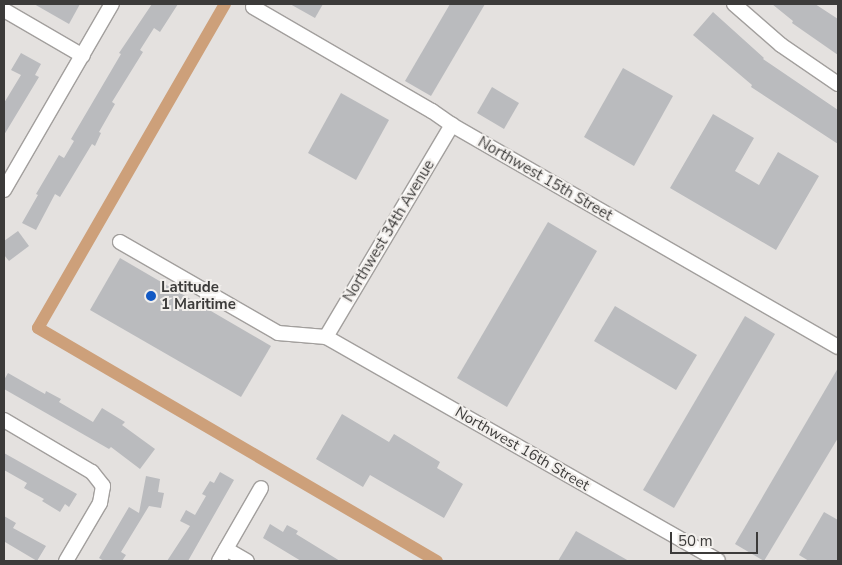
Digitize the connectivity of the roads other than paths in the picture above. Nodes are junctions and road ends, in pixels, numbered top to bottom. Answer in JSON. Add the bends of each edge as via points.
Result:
{"nodes":[{"id":1,"x":112,"y":4,"type":"edge"},
{"id":2,"x":734,"y":4,"type":"edge"},
{"id":3,"x":253,"y":7,"type":"dead end"},
{"id":4,"x":4,"y":10,"type":"edge"},
{"id":5,"x":83,"y":56,"type":"junction"},
{"id":6,"x":838,"y":84,"type":"edge"},
{"id":7,"x":452,"y":126,"type":"junction"},
{"id":8,"x":4,"y":190,"type":"edge"},
{"id":9,"x":120,"y":242,"type":"dead end"},
{"id":10,"x":326,"y":337,"type":"junction"},
{"id":11,"x":838,"y":347,"type":"edge"},
{"id":12,"x":4,"y":420,"type":"edge"},
{"id":13,"x":261,"y":488,"type":"dead end"},
{"id":14,"x":222,"y":555,"type":"edge"},
{"id":15,"x":66,"y":561,"type":"edge"},
{"id":16,"x":247,"y":561,"type":"edge"},
{"id":17,"x":718,"y":561,"type":"edge"}],
"edges":[{"from":1,"to":5,"type":"street"},
{"from":2,"to":6,"type":"street","via":[[781,45]]},
{"from":3,"to":7,"type":"street","name":"Northwest 15th Street","via":[[432,111]]},
{"from":4,"to":5,"type":"street"},
{"from":5,"to":8,"type":"street"},
{"from":7,"to":10,"type":"street","name":"Northwest 34th Avenue"},
{"from":7,"to":11,"type":"street","name":"Northwest 15th Street"},
{"from":9,"to":10,"type":"street","via":[[278,333]]},
{"from":10,"to":17,"type":"street","name":"Northwest 16th Street"},
{"from":12,"to":15,"type":"street","via":[[92,472],[103,486],[100,503]]},
{"from":13,"to":14,"type":"street"},
{"from":14,"to":16,"type":"street"}]}
